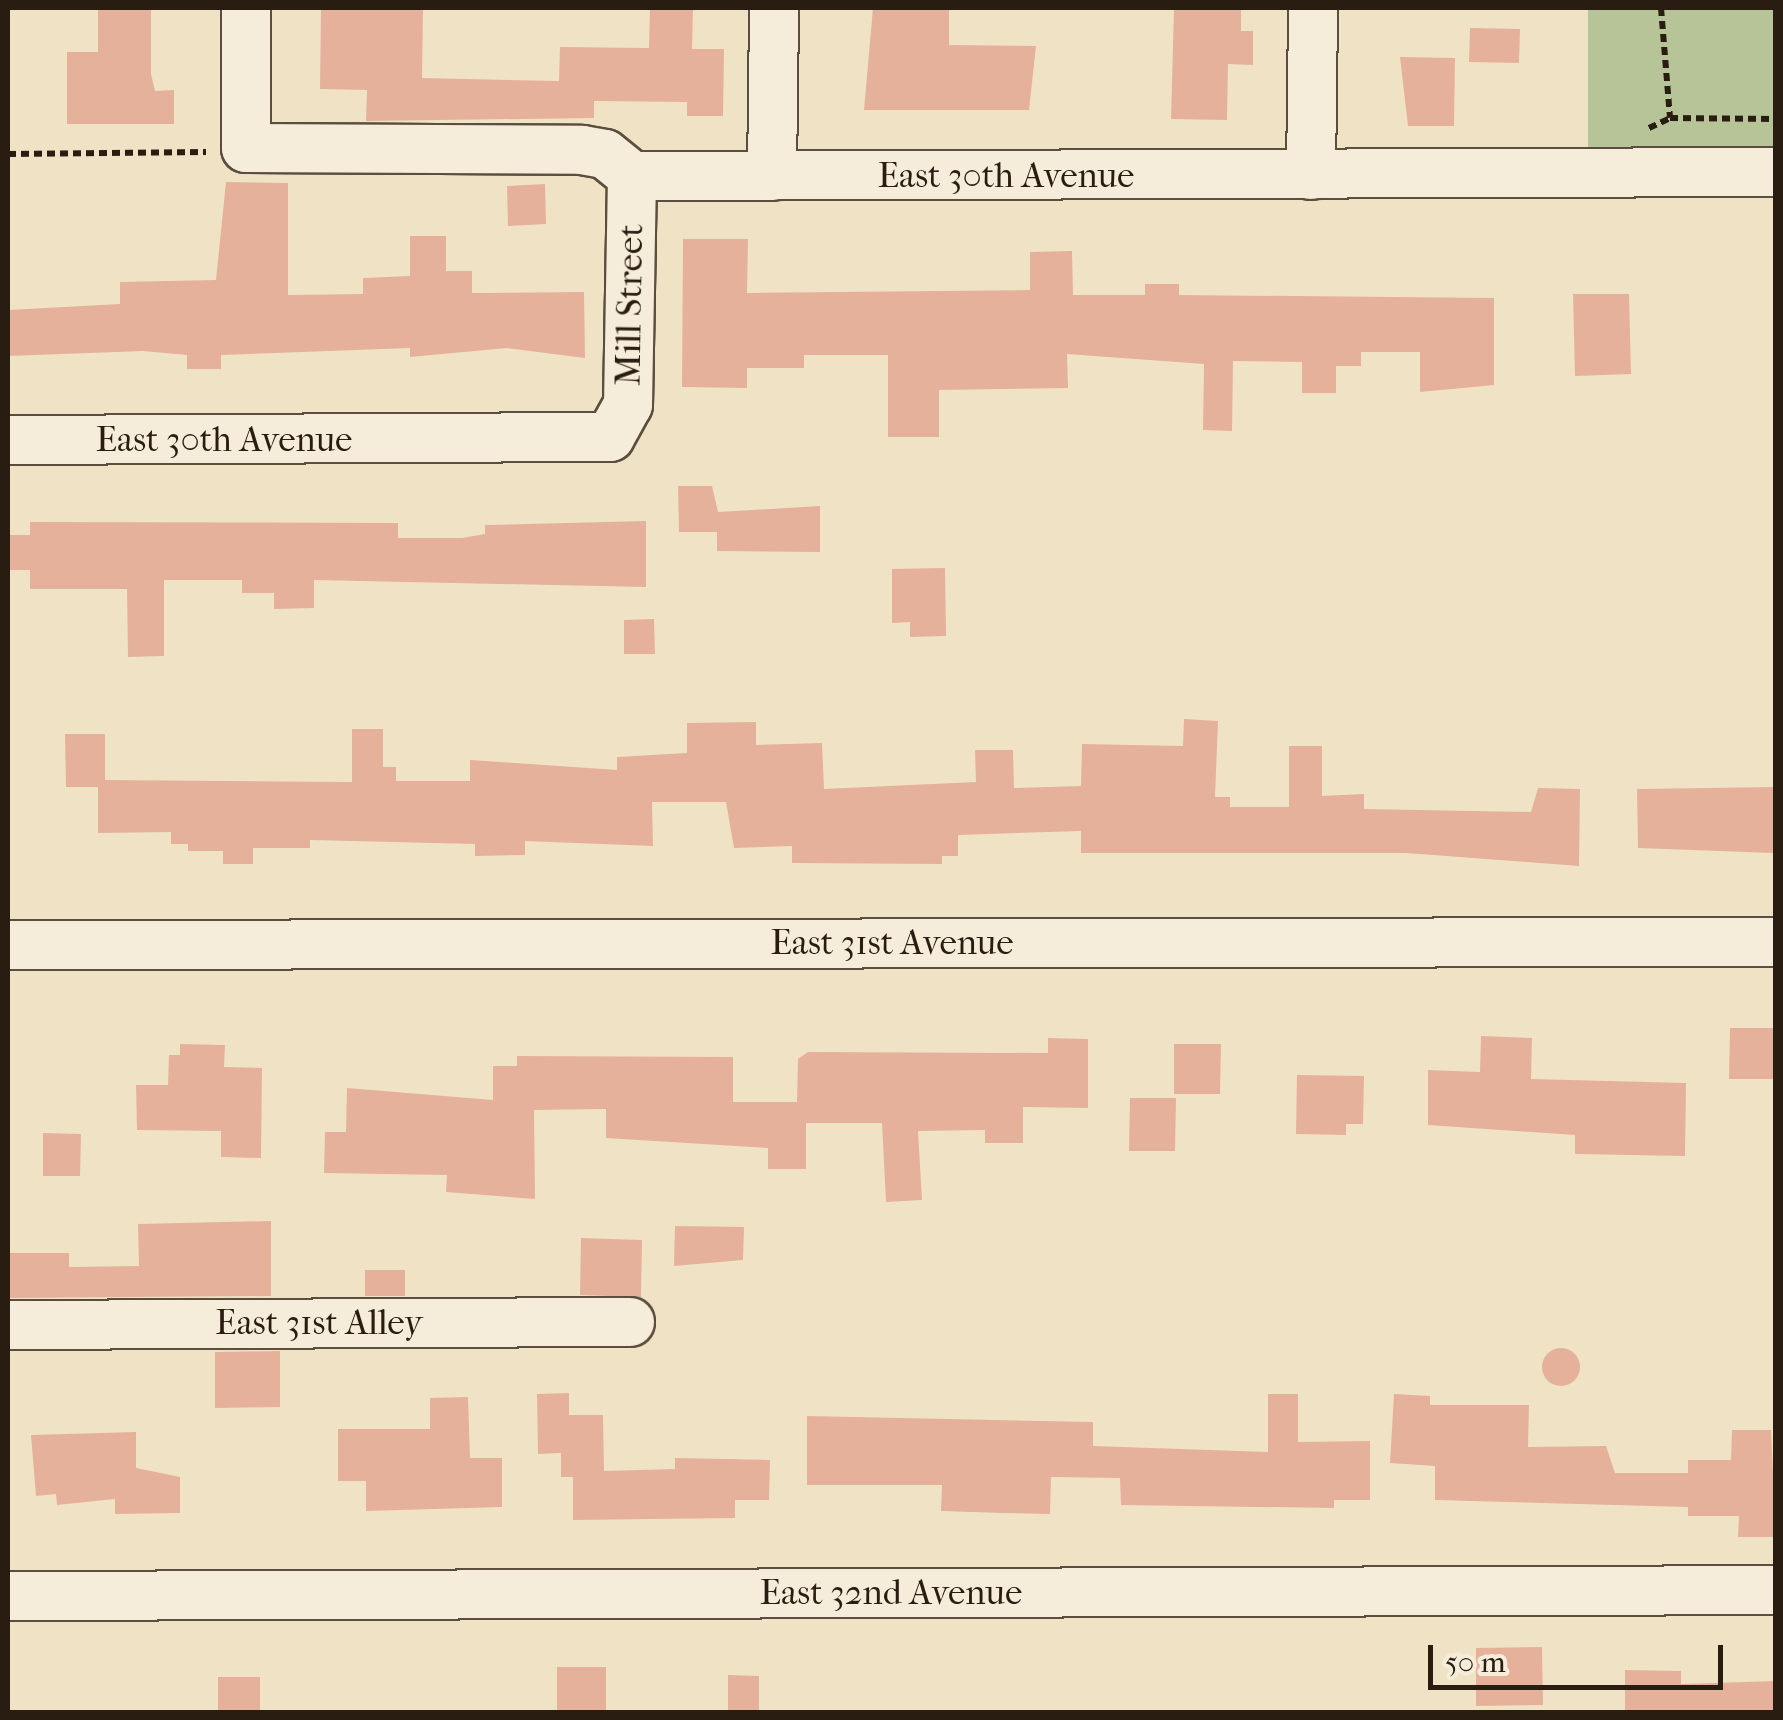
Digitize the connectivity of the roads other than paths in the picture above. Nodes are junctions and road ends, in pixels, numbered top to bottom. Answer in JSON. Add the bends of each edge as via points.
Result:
{"nodes":[{"id":1,"x":246,"y":8,"type":"edge"},
{"id":2,"x":774,"y":8,"type":"edge"},
{"id":3,"x":1314,"y":8,"type":"edge"},
{"id":4,"x":1776,"y":172,"type":"edge"},
{"id":5,"x":1311,"y":175,"type":"junction"},
{"id":6,"x":632,"y":176,"type":"junction"},
{"id":7,"x":772,"y":176,"type":"junction"},
{"id":8,"x":620,"y":432,"type":"joint"},
{"id":9,"x":8,"y":440,"type":"edge"},
{"id":10,"x":1776,"y":942,"type":"edge"},
{"id":11,"x":8,"y":944,"type":"edge"},
{"id":12,"x":630,"y":1322,"type":"dead end"},
{"id":13,"x":8,"y":1325,"type":"edge"},
{"id":14,"x":1776,"y":1590,"type":"edge"},
{"id":15,"x":8,"y":1596,"type":"edge"}],
"edges":[{"from":1,"to":6,"type":"street","name":"East 30th Avenue","via":[[246,148],[582,150],[616,160]]},
{"from":2,"to":7,"type":"street"},
{"from":3,"to":5,"type":"street"},
{"from":4,"to":5,"type":"street","name":"East 30th Avenue"},
{"from":5,"to":7,"type":"street","name":"East 30th Avenue"},
{"from":6,"to":7,"type":"street","name":"East 30th Avenue"},
{"from":6,"to":8,"type":"street","name":"Mill Street","via":[[628,404]]},
{"from":8,"to":9,"type":"street","name":"East 30th Avenue"},
{"from":10,"to":11,"type":"street","name":"East 31st Avenue"},
{"from":12,"to":13,"type":"street","name":"East 31st Alley"},
{"from":14,"to":15,"type":"street","name":"East 32nd Avenue"}]}
